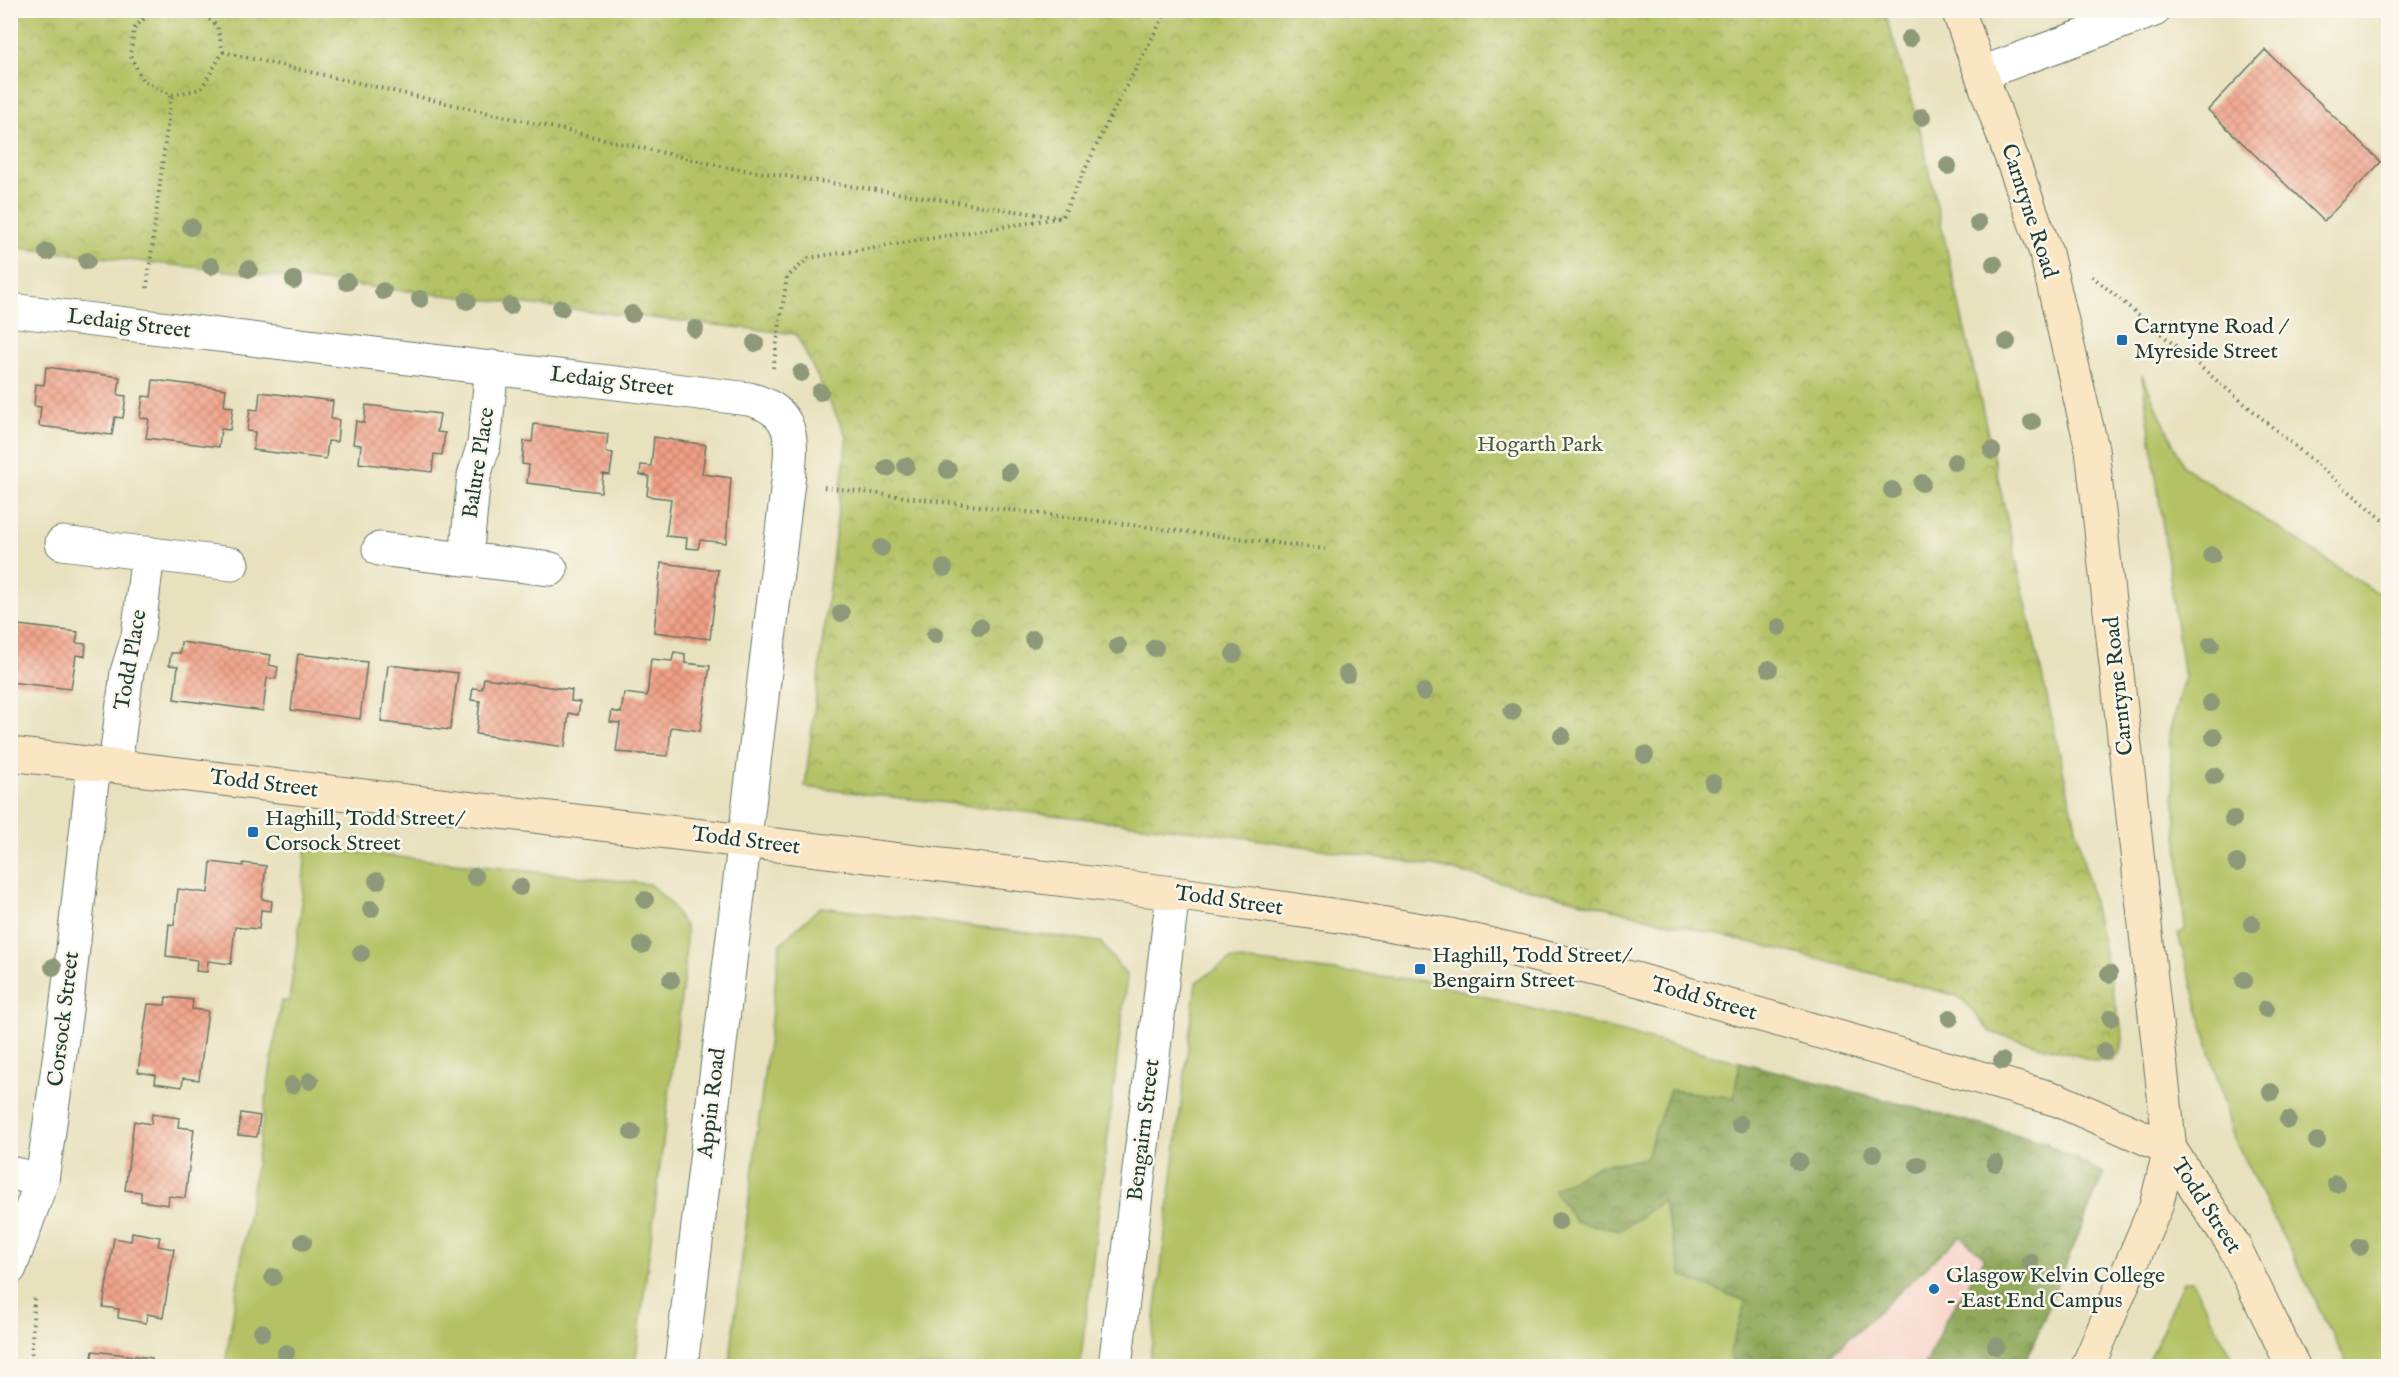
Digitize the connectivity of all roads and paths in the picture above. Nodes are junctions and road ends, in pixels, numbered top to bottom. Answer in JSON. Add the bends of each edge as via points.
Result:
{"nodes":[{"id":1,"x":152,"y":10,"type":"edge"},
{"id":2,"x":199,"y":10,"type":"edge"},
{"id":3,"x":1167,"y":10,"type":"edge"},
{"id":4,"x":1958,"y":10,"type":"edge"},
{"id":5,"x":2154,"y":10,"type":"edge"},
{"id":6,"x":223,"y":52,"type":"junction"},
{"id":7,"x":1982,"y":73,"type":"junction"},
{"id":8,"x":171,"y":95,"type":"junction"},
{"id":9,"x":1062,"y":218,"type":"junction"},
{"id":10,"x":2046,"y":253,"type":"junction"},
{"id":11,"x":10,"y":310,"type":"edge"},
{"id":12,"x":142,"y":326,"type":"junction"},
{"id":13,"x":492,"y":368,"type":"junction"},
{"id":14,"x":767,"y":404,"type":"junction"},
{"id":15,"x":788,"y":482,"type":"junction"},
{"id":16,"x":2388,"y":524,"type":"edge"},
{"id":17,"x":62,"y":543,"type":"dead end"},
{"id":18,"x":379,"y":549,"type":"dead end"},
{"id":19,"x":1325,"y":549,"type":"dead end"},
{"id":20,"x":148,"y":553,"type":"junction"},
{"id":21,"x":466,"y":559,"type":"junction"},
{"id":22,"x":231,"y":564,"type":"dead end"},
{"id":23,"x":552,"y":569,"type":"dead end"},
{"id":24,"x":10,"y":754,"type":"edge"},
{"id":25,"x":104,"y":765,"type":"junction"},
{"id":26,"x":744,"y":841,"type":"junction"},
{"id":27,"x":1173,"y":893,"type":"junction"},
{"id":28,"x":2170,"y":1149,"type":"junction"},
{"id":29,"x":10,"y":1173,"type":"edge"},
{"id":30,"x":42,"y":1180,"type":"junction"},
{"id":31,"x":10,"y":1268,"type":"edge"},
{"id":32,"x":681,"y":1366,"type":"edge"},
{"id":33,"x":1115,"y":1366,"type":"edge"},
{"id":34,"x":2088,"y":1366,"type":"edge"},
{"id":35,"x":2294,"y":1366,"type":"edge"}],
"edges":[{"from":1,"to":8,"type":"path","via":[[134,28],[130,55],[143,81]]},
{"from":2,"to":6,"type":"path","via":[[217,26]]},
{"from":3,"to":9,"type":"path","via":[[1108,120]]},
{"from":4,"to":7,"type":"street","name":"Carntyne Road"},
{"from":5,"to":7,"type":"street"},
{"from":6,"to":8,"type":"path","via":[[201,88]]},
{"from":6,"to":9,"type":"path","via":[[725,167]]},
{"from":7,"to":10,"type":"street","name":"Carntyne Road"},
{"from":8,"to":12,"type":"path"},
{"from":9,"to":14,"type":"path","via":[[809,258],[787,277]]},
{"from":10,"to":16,"type":"path","via":[[2097,279]]},
{"from":10,"to":28,"type":"street","name":"Carntyne Road","via":[[2092,449]]},
{"from":11,"to":12,"type":"street","name":"Ledaig Street"},
{"from":12,"to":13,"type":"street","name":"Ledaig Street"},
{"from":13,"to":14,"type":"street","name":"Ledaig Street"},
{"from":13,"to":21,"type":"street","name":"Balure Place","via":[[484,444],[474,476]]},
{"from":14,"to":15,"type":"street","via":[[783,418],[791,442]]},
{"from":15,"to":19,"type":"path"},
{"from":15,"to":26,"type":"street"},
{"from":17,"to":20,"type":"street"},
{"from":18,"to":21,"type":"street"},
{"from":20,"to":22,"type":"street"},
{"from":20,"to":25,"type":"street","name":"Todd Place","via":[[138,636]]},
{"from":21,"to":23,"type":"street"},
{"from":24,"to":25,"type":"street","name":"Todd Street"},
{"from":25,"to":26,"type":"street","name":"Todd Street"},
{"from":25,"to":30,"type":"street","name":"Corsock Street"},
{"from":26,"to":27,"type":"street","name":"Todd Street"},
{"from":26,"to":32,"type":"street","name":"Appin Road"},
{"from":27,"to":28,"type":"street","name":"Todd Street","via":[[1450,934],[1618,975],[2058,1100]]},
{"from":27,"to":33,"type":"street","name":"Bengairn Street"},
{"from":28,"to":34,"type":"street","name":"Carntyne Road","via":[[2156,1206]]},
{"from":28,"to":35,"type":"street","name":"Todd Street","via":[[2233,1244]]},
{"from":29,"to":30,"type":"street"},
{"from":30,"to":31,"type":"street","name":"Corsock Street"}]}
